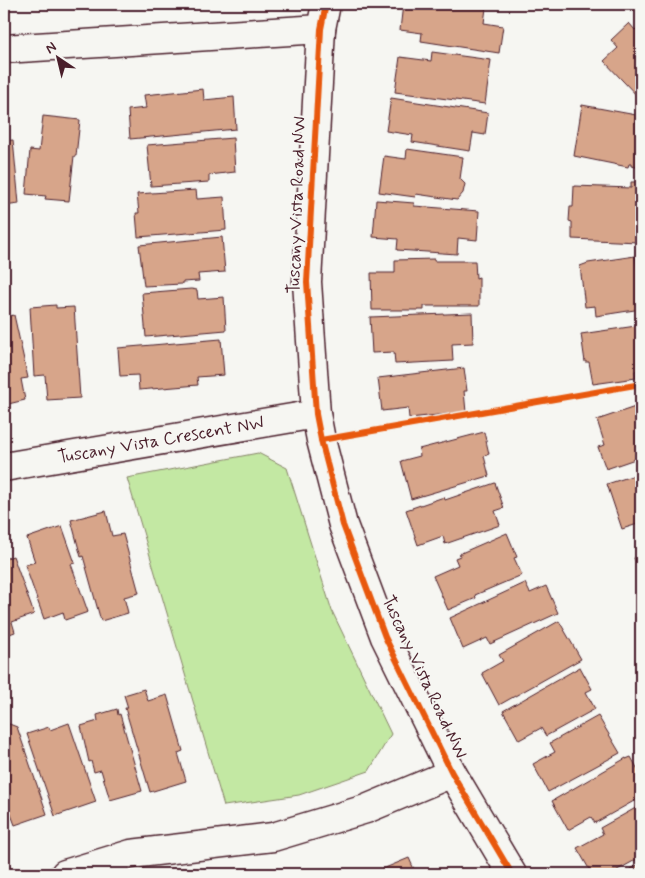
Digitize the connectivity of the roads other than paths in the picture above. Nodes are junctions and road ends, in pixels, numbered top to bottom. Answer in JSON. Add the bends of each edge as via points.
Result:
{"nodes":[{"id":1,"x":324,"y":16,"type":"edge"},
{"id":2,"x":4,"y":48,"type":"edge"},
{"id":3,"x":316,"y":414,"type":"junction"},
{"id":4,"x":4,"y":467,"type":"edge"},
{"id":5,"x":452,"y":773,"type":"junction"},
{"id":6,"x":65,"y":874,"type":"edge"},
{"id":7,"x":512,"y":874,"type":"edge"}],
"edges":[{"from":1,"to":2,"type":"street"},
{"from":1,"to":3,"type":"street","name":"Tuscany Vista Road NW","via":[[307,282]]},
{"from":3,"to":4,"type":"street","name":"Tuscany Vista Crescent NW"},
{"from":3,"to":5,"type":"street","name":"Tuscany Vista Road NW","via":[[343,526],[385,637]]},
{"from":5,"to":6,"type":"street","name":"Tuscany Vista Road NW","via":[[366,809],[273,837],[131,854]]},
{"from":5,"to":7,"type":"street","name":"Tuscany Vista Road NW"}]}
